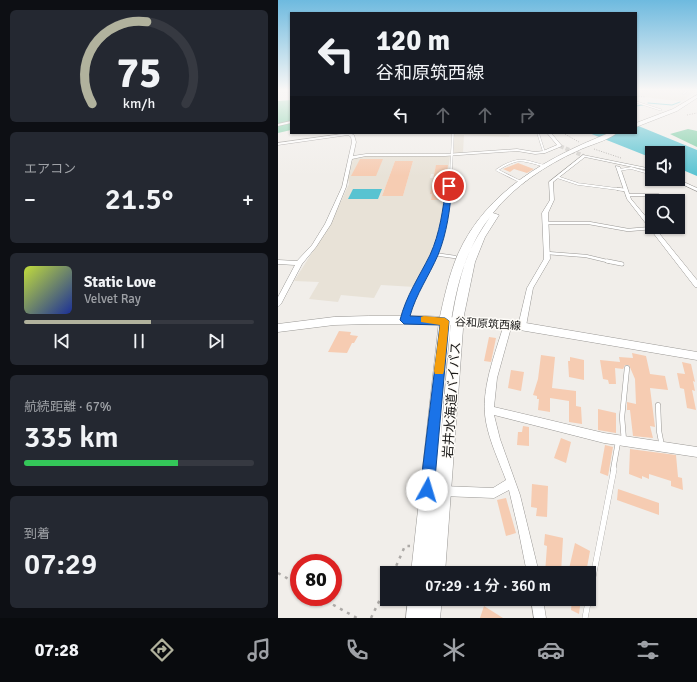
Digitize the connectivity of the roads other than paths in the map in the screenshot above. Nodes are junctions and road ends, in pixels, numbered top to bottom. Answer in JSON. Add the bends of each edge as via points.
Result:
{"nodes":[{"id":1,"x":652,"y":119,"type":"edge"},
{"id":2,"x":290,"y":122,"type":"edge"},
{"id":3,"x":278,"y":125,"type":"edge"},
{"id":4,"x":637,"y":125,"type":"edge"},
{"id":5,"x":453,"y":134,"type":"edge"},
{"id":6,"x":538,"y":134,"type":"edge"},
{"id":7,"x":550,"y":134,"type":"edge"},
{"id":8,"x":611,"y":134,"type":"edge"},
{"id":9,"x":278,"y":144,"type":"edge"},
{"id":10,"x":544,"y":152,"type":"junction"},
{"id":11,"x":453,"y":154,"type":"junction"},
{"id":12,"x":350,"y":158,"type":"junction"},
{"id":13,"x":544,"y":166,"type":"junction"},
{"id":14,"x":618,"y":168,"type":"joint"},
{"id":15,"x":645,"y":169,"type":"edge"},
{"id":16,"x":645,"y":172,"type":"edge"},
{"id":17,"x":557,"y":177,"type":"junction"},
{"id":18,"x":521,"y":182,"type":"junction"},
{"id":19,"x":685,"y":184,"type":"edge"},
{"id":20,"x":697,"y":190,"type":"edge"},
{"id":21,"x":626,"y":192,"type":"junction"},
{"id":22,"x":647,"y":194,"type":"edge"},
{"id":23,"x":645,"y":218,"type":"edge"},
{"id":24,"x":546,"y":223,"type":"junction"},
{"id":25,"x":645,"y":229,"type":"edge"},
{"id":26,"x":657,"y":234,"type":"edge"},
{"id":27,"x":547,"y":252,"type":"junction"},
{"id":28,"x":434,"y":254,"type":"junction"},
{"id":29,"x":455,"y":257,"type":"dead end"},
{"id":30,"x":278,"y":262,"type":"edge"},
{"id":31,"x":298,"y":263,"type":"junction"},
{"id":32,"x":622,"y":264,"type":"dead end"},
{"id":33,"x":697,"y":285,"type":"edge"},
{"id":34,"x":278,"y":304,"type":"edge"},
{"id":35,"x":404,"y":320,"type":"junction"},
{"id":36,"x":451,"y":322,"type":"junction"},
{"id":37,"x":508,"y":324,"type":"junction"},
{"id":38,"x":522,"y":326,"type":"junction"},
{"id":39,"x":278,"y":328,"type":"edge"},
{"id":40,"x":697,"y":356,"type":"edge"},
{"id":41,"x":627,"y":368,"type":"dead end"},
{"id":42,"x":658,"y":405,"type":"dead end"},
{"id":43,"x":489,"y":410,"type":"junction"},
{"id":44,"x":622,"y":441,"type":"junction"},
{"id":45,"x":662,"y":447,"type":"junction"},
{"id":46,"x":697,"y":452,"type":"edge"},
{"id":47,"x":511,"y":483,"type":"junction"},
{"id":48,"x":427,"y":490,"type":"junction"},
{"id":49,"x":445,"y":491,"type":"junction"},
{"id":50,"x":420,"y":566,"type":"edge"},
{"id":51,"x":437,"y":566,"type":"edge"},
{"id":52,"x":532,"y":566,"type":"edge"},
{"id":53,"x":417,"y":606,"type":"edge"},
{"id":54,"x":432,"y":606,"type":"edge"},
{"id":55,"x":433,"y":606,"type":"edge"},
{"id":56,"x":538,"y":606,"type":"edge"},
{"id":57,"x":416,"y":618,"type":"edge"},
{"id":58,"x":430,"y":618,"type":"edge"},
{"id":59,"x":434,"y":618,"type":"edge"},
{"id":60,"x":540,"y":618,"type":"edge"},
{"id":61,"x":585,"y":618,"type":"edge"}],
"edges":[{"from":1,"to":4,"type":"highway"},
{"from":2,"to":3,"type":"street"},
{"from":5,"to":11,"type":"lane"},
{"from":6,"to":10,"type":"lane"},
{"from":7,"to":10,"type":"street","via":[[559,146]]},
{"from":8,"to":13,"type":"highway","via":[[571,150]]},
{"from":9,"to":12,"type":"street","via":[[349,134],[353,136],[354,142]]},
{"from":10,"to":11,"type":"street","via":[[517,150]]},
{"from":11,"to":12,"type":"street","via":[[366,155]]},
{"from":11,"to":28,"type":"lane","via":[[445,217]]},
{"from":12,"to":31,"type":"street","via":[[344,187],[328,224],[314,246]]},
{"from":13,"to":18,"type":"highway"},
{"from":13,"to":18,"type":"lane","via":[[514,158],[497,170]]},
{"from":14,"to":16,"type":"lane"},
{"from":14,"to":21,"type":"street"},
{"from":15,"to":17,"type":"street","via":[[584,156]]},
{"from":17,"to":21,"type":"lane","via":[[578,184]]},
{"from":17,"to":24,"type":"street","via":[[551,182],[552,200],[545,213]]},
{"from":18,"to":36,"type":"highway","via":[[492,219],[480,241]]},
{"from":18,"to":36,"type":"highway","via":[[496,203],[473,235],[461,259],[455,278]]},
{"from":19,"to":20,"type":"street"},
{"from":21,"to":22,"type":"lane"},
{"from":21,"to":23,"type":"street"},
{"from":24,"to":25,"type":"lane","via":[[594,224],[628,230]]},
{"from":24,"to":27,"type":"street"},
{"from":26,"to":33,"type":"street"},
{"from":27,"to":32,"type":"lane","via":[[586,256]]},
{"from":27,"to":38,"type":"street","via":[[543,268],[530,288]]},
{"from":28,"to":29,"type":"lane"},
{"from":28,"to":35,"type":"lane","via":[[409,302]]},
{"from":30,"to":31,"type":"street"},
{"from":31,"to":34,"type":"street"},
{"from":35,"to":36,"type":"main road","name":"谷和原筑西線"},
{"from":35,"to":39,"type":"main road","name":"谷和原筑西線","via":[[334,321]]},
{"from":36,"to":37,"type":"main road","name":"谷和原筑西線"},
{"from":36,"to":48,"type":"highway","name":"岩井水海道バイパス"},
{"from":36,"to":49,"type":"highway","name":"岩井水海道バイパス"},
{"from":37,"to":38,"type":"main road","name":"谷和原筑西線"},
{"from":37,"to":43,"type":"street","via":[[493,381]]},
{"from":38,"to":40,"type":"main road","name":"谷和原筑西線"},
{"from":41,"to":44,"type":"lane"},
{"from":42,"to":45,"type":"lane"},
{"from":43,"to":44,"type":"street"},
{"from":43,"to":47,"type":"street","via":[[493,437]]},
{"from":44,"to":45,"type":"street"},
{"from":44,"to":61,"type":"lane"},
{"from":45,"to":46,"type":"street"},
{"from":47,"to":49,"type":"street","via":[[494,493]]},
{"from":47,"to":52,"type":"street"},
{"from":48,"to":49,"type":"street"},
{"from":48,"to":50,"type":"highway","name":"岩井水海道バイパス"},
{"from":49,"to":51,"type":"highway","name":"岩井水海道バイパス"},
{"from":53,"to":57,"type":"highway"},
{"from":54,"to":58,"type":"highway"},
{"from":55,"to":59,"type":"street"},
{"from":56,"to":60,"type":"street"}]}
